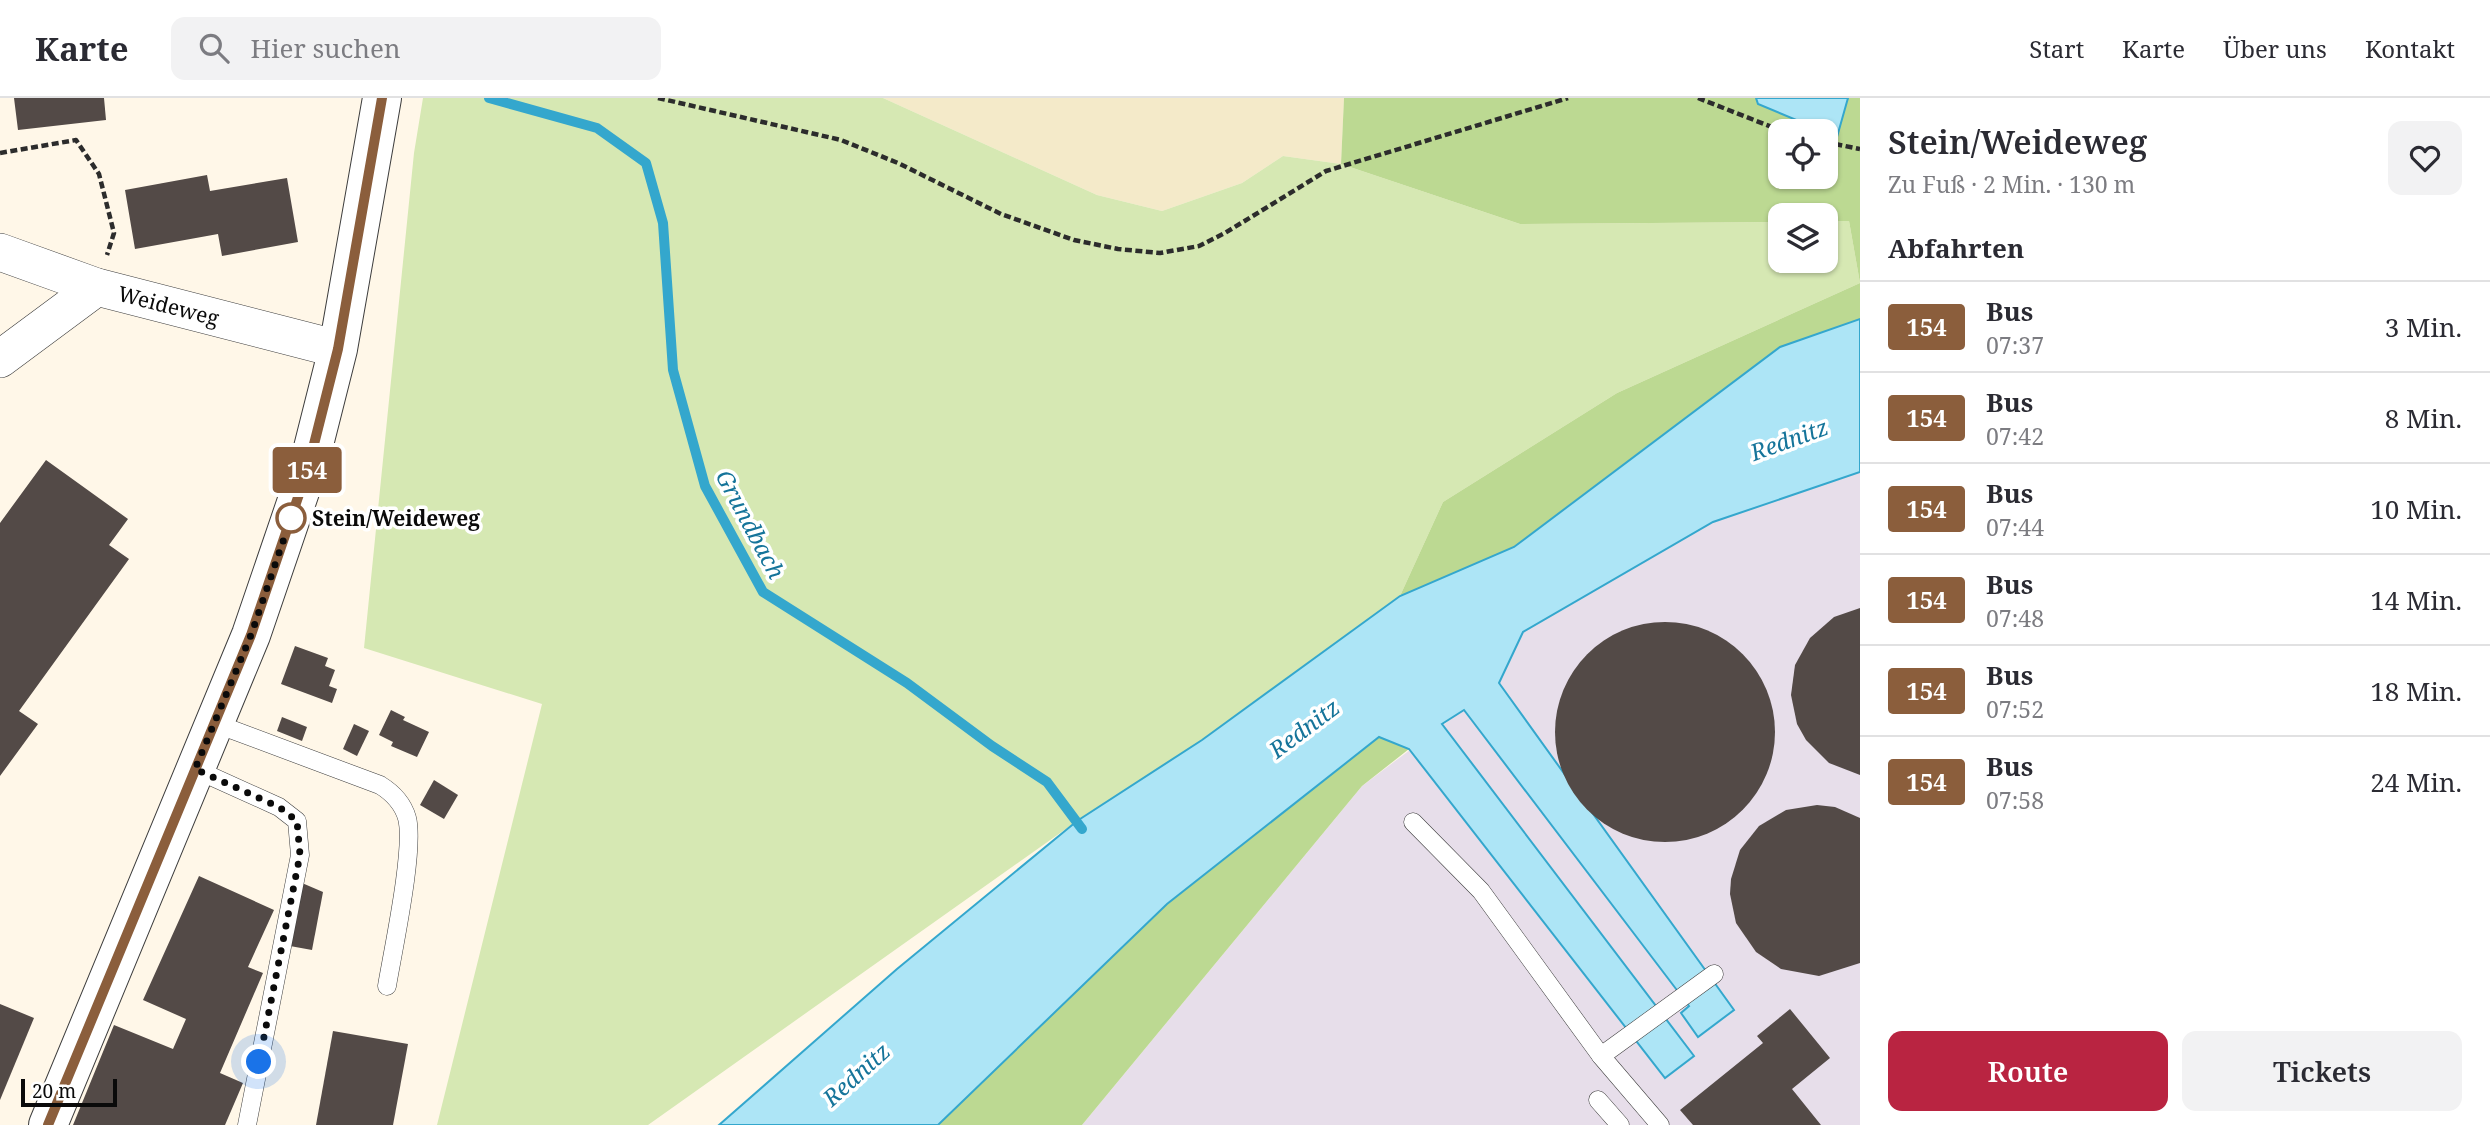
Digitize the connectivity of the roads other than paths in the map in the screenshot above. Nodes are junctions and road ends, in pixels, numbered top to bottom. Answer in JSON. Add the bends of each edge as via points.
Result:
{"nodes":[{"id":1,"x":381,"y":102,"type":"edge"},
{"id":2,"x":0,"y":252,"type":"edge"},
{"id":3,"x":97,"y":287,"type":"junction"},
{"id":4,"x":338,"y":349,"type":"junction"},
{"id":5,"x":0,"y":359,"type":"edge"},
{"id":6,"x":214,"y":723,"type":"junction"},
{"id":7,"x":195,"y":769,"type":"junction"},
{"id":8,"x":1413,"y":822,"type":"dead end"},
{"id":9,"x":1714,"y":974,"type":"dead end"},
{"id":10,"x":387,"y":986,"type":"dead end"},
{"id":11,"x":1601,"y":1056,"type":"junction"},
{"id":12,"x":1598,"y":1100,"type":"dead end"},
{"id":13,"x":48,"y":1125,"type":"edge"},
{"id":14,"x":247,"y":1125,"type":"edge"},
{"id":15,"x":1620,"y":1125,"type":"edge"},
{"id":16,"x":1660,"y":1125,"type":"edge"}],
"edges":[{"from":1,"to":4,"type":"street"},
{"from":2,"to":3,"type":"street","name":"Weideweg"},
{"from":3,"to":4,"type":"street","name":"Weideweg"},
{"from":3,"to":5,"type":"street"},
{"from":4,"to":6,"type":"street","via":[[308,468],[251,635]]},
{"from":6,"to":7,"type":"street"},
{"from":6,"to":10,"type":"lane","via":[[380,785],[398,800],[408,820],[408,849]]},
{"from":7,"to":13,"type":"street"},
{"from":7,"to":14,"type":"lane","via":[[279,807],[297,821],[300,855]]},
{"from":8,"to":11,"type":"lane","via":[[1481,891]]},
{"from":9,"to":11,"type":"lane"},
{"from":11,"to":16,"type":"lane"},
{"from":12,"to":15,"type":"lane"}]}
